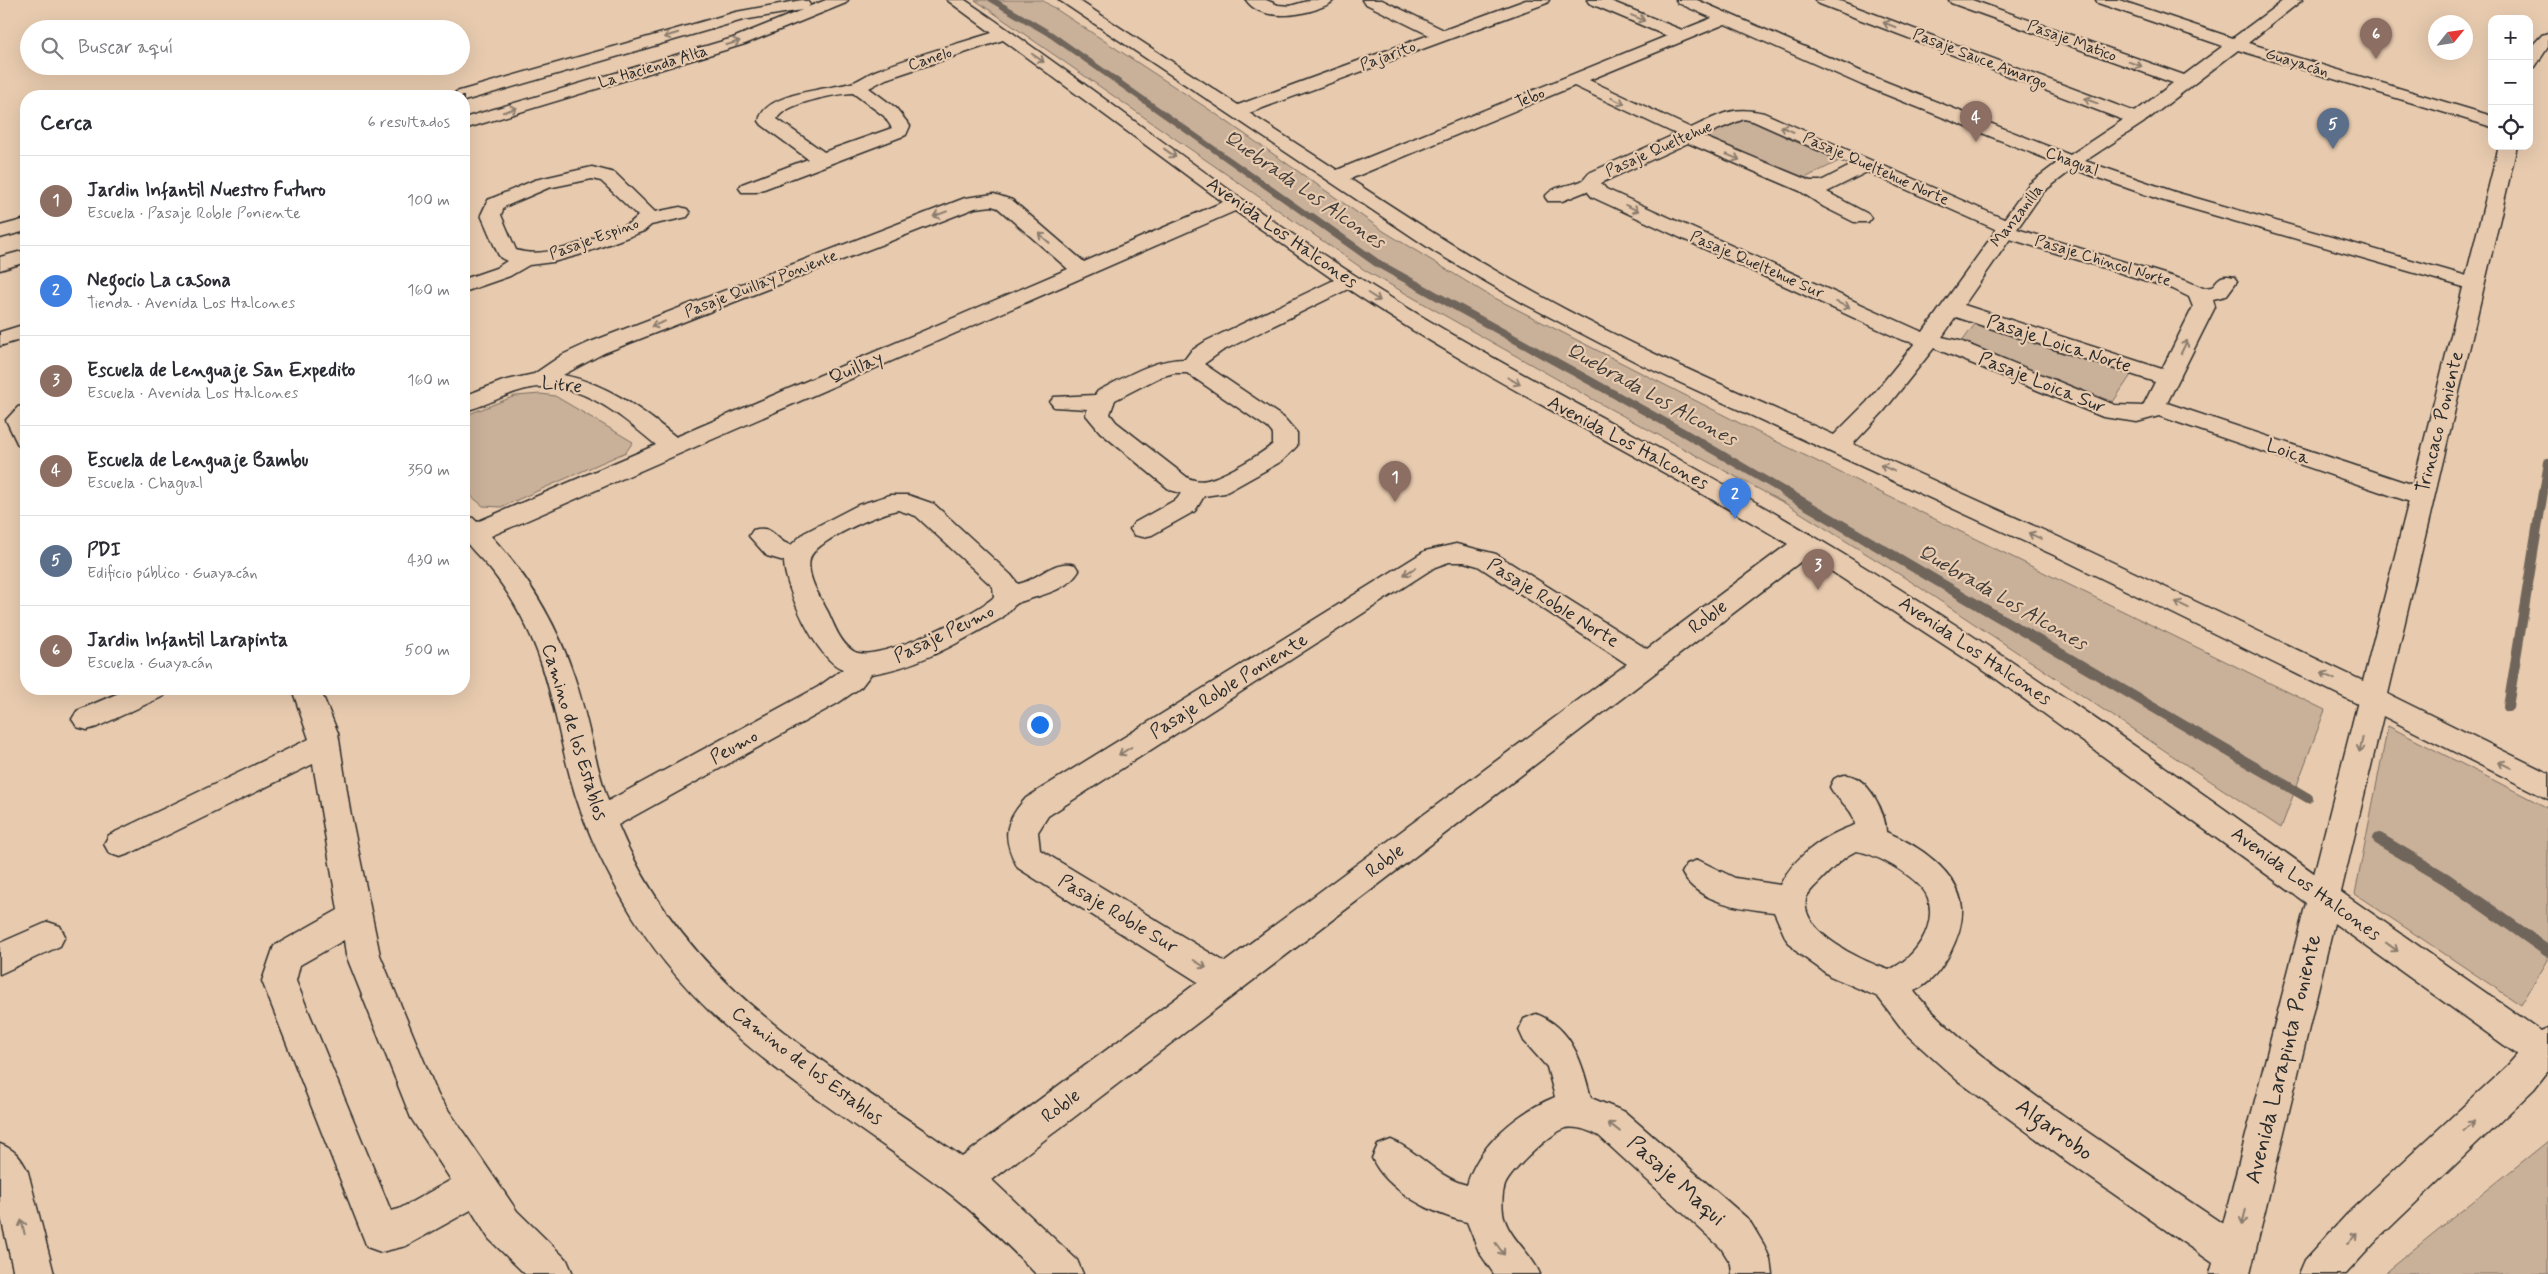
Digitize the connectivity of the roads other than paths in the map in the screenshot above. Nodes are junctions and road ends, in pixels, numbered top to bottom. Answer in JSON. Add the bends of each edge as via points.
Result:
{"nodes":[{"id":1,"x":839,"y":0,"type":"edge"},
{"id":2,"x":955,"y":0,"type":"edge"},
{"id":3,"x":1067,"y":0,"type":"edge"},
{"id":4,"x":1254,"y":0,"type":"edge"},
{"id":5,"x":1326,"y":0,"type":"edge"},
{"id":6,"x":1370,"y":0,"type":"edge"},
{"id":7,"x":1541,"y":0,"type":"edge"},
{"id":8,"x":1595,"y":0,"type":"edge"},
{"id":9,"x":1684,"y":0,"type":"edge"},
{"id":10,"x":1823,"y":0,"type":"edge"},
{"id":11,"x":1957,"y":0,"type":"edge"},
{"id":12,"x":2104,"y":0,"type":"edge"},
{"id":13,"x":2294,"y":0,"type":"edge"},
{"id":14,"x":2134,"y":4,"type":"edge"},
{"id":15,"x":1281,"y":12,"type":"junction"},
{"id":16,"x":1726,"y":18,"type":"junction"},
{"id":17,"x":1263,"y":22,"type":"dead end"},
{"id":18,"x":1005,"y":34,"type":"junction"},
{"id":19,"x":1444,"y":36,"type":"junction"},
{"id":20,"x":1681,"y":36,"type":"junction"},
{"id":21,"x":2548,"y":38,"type":"edge"},
{"id":22,"x":2235,"y":44,"type":"junction"},
{"id":23,"x":2531,"y":60,"type":"edge"},
{"id":24,"x":1574,"y":80,"type":"junction"},
{"id":25,"x":2186,"y":82,"type":"junction"},
{"id":26,"x":857,"y":87,"type":"junction"},
{"id":27,"x":470,"y":94,"type":"edge"},
{"id":28,"x":1758,"y":98,"type":"dead end"},
{"id":29,"x":1235,"y":112,"type":"junction"},
{"id":30,"x":1744,"y":114,"type":"junction"},
{"id":31,"x":2137,"y":119,"type":"junction"},
{"id":32,"x":2488,"y":121,"type":"edge"},
{"id":33,"x":470,"y":122,"type":"edge"},
{"id":34,"x":1690,"y":136,"type":"junction"},
{"id":35,"x":2507,"y":150,"type":"edge"},
{"id":36,"x":824,"y":158,"type":"junction"},
{"id":37,"x":2070,"y":163,"type":"junction"},
{"id":38,"x":1867,"y":165,"type":"junction"},
{"id":39,"x":1335,"y":178,"type":"junction"},
{"id":40,"x":1591,"y":184,"type":"junction"},
{"id":41,"x":1808,"y":187,"type":"junction"},
{"id":42,"x":749,"y":188,"type":"dead end"},
{"id":43,"x":1555,"y":197,"type":"dead end"},
{"id":44,"x":1238,"y":203,"type":"junction"},
{"id":45,"x":680,"y":213,"type":"dead end"},
{"id":46,"x":1861,"y":218,"type":"dead end"},
{"id":47,"x":646,"y":220,"type":"junction"},
{"id":48,"x":20,"y":227,"type":"edge"},
{"id":49,"x":2006,"y":229,"type":"junction"},
{"id":50,"x":0,"y":232,"type":"edge"},
{"id":51,"x":20,"y":258,"type":"edge"},
{"id":52,"x":524,"y":259,"type":"junction"},
{"id":53,"x":0,"y":264,"type":"edge"},
{"id":54,"x":1081,"y":270,"type":"junction"},
{"id":55,"x":1348,"y":280,"type":"junction"},
{"id":56,"x":2227,"y":281,"type":"dead end"},
{"id":57,"x":470,"y":284,"type":"edge"},
{"id":58,"x":2474,"y":284,"type":"junction"},
{"id":59,"x":2199,"y":295,"type":"junction"},
{"id":60,"x":1950,"y":308,"type":"junction"},
{"id":61,"x":20,"y":333,"type":"edge"},
{"id":62,"x":0,"y":339,"type":"edge"},
{"id":63,"x":1928,"y":340,"type":"junction"},
{"id":64,"x":1192,"y":366,"type":"junction"},
{"id":65,"x":2169,"y":379,"type":"junction"},
{"id":66,"x":540,"y":380,"type":"junction"},
{"id":67,"x":470,"y":402,"type":"edge"},
{"id":68,"x":1062,"y":402,"type":"dead end"},
{"id":69,"x":1101,"y":402,"type":"junction"},
{"id":70,"x":2155,"y":407,"type":"junction"},
{"id":71,"x":1837,"y":446,"type":"junction"},
{"id":72,"x":674,"y":447,"type":"junction"},
{"id":73,"x":1196,"y":489,"type":"junction"},
{"id":74,"x":2422,"y":497,"type":"junction"},
{"id":75,"x":470,"y":529,"type":"edge"},
{"id":76,"x":1143,"y":529,"type":"dead end"},
{"id":77,"x":470,"y":530,"type":"edge"},
{"id":78,"x":762,"y":536,"type":"dead end"},
{"id":79,"x":1807,"y":543,"type":"junction"},
{"id":80,"x":1454,"y":552,"type":"joint"},
{"id":81,"x":798,"y":555,"type":"junction"},
{"id":82,"x":1066,"y":571,"type":"dead end"},
{"id":83,"x":1009,"y":594,"type":"junction"},
{"id":84,"x":1647,"y":663,"type":"junction"},
{"id":85,"x":862,"y":665,"type":"junction"},
{"id":86,"x":141,"y":695,"type":"edge"},
{"id":87,"x":308,"y":695,"type":"edge"},
{"id":88,"x":2372,"y":698,"type":"junction"},
{"id":89,"x":87,"y":719,"type":"dead end"},
{"id":90,"x":325,"y":745,"type":"junction"},
{"id":91,"x":1845,"y":787,"type":"dead end"},
{"id":92,"x":2548,"y":787,"type":"edge"},
{"id":93,"x":600,"y":820,"type":"junction"},
{"id":94,"x":1020,"y":838,"type":"joint"},
{"id":95,"x":1870,"y":839,"type":"junction"},
{"id":96,"x":120,"y":844,"type":"dead end"},
{"id":97,"x":1698,"y":873,"type":"dead end"},
{"id":98,"x":2324,"y":898,"type":"junction"},
{"id":99,"x":1790,"y":900,"type":"junction"},
{"id":100,"x":356,"y":916,"type":"junction"},
{"id":101,"x":48,"y":936,"type":"dead end"},
{"id":102,"x":0,"y":960,"type":"edge"},
{"id":103,"x":1226,"y":981,"type":"junction"},
{"id":104,"x":1890,"y":986,"type":"junction"},
{"id":105,"x":1536,"y":1030,"type":"dead end"},
{"id":106,"x":2546,"y":1051,"type":"edge"},
{"id":107,"x":1577,"y":1111,"type":"junction"},
{"id":108,"x":1391,"y":1158,"type":"dead end"},
{"id":109,"x":0,"y":1162,"type":"edge"},
{"id":110,"x":962,"y":1180,"type":"junction"},
{"id":111,"x":476,"y":1186,"type":"junction"},
{"id":112,"x":1484,"y":1205,"type":"junction"},
{"id":113,"x":2232,"y":1265,"type":"edge"},
{"id":114,"x":34,"y":1274,"type":"edge"},
{"id":115,"x":553,"y":1274,"type":"edge"},
{"id":116,"x":1063,"y":1274,"type":"edge"},
{"id":117,"x":1520,"y":1274,"type":"edge"},
{"id":118,"x":1752,"y":1274,"type":"edge"},
{"id":119,"x":2319,"y":1274,"type":"edge"}],
"edges":[{"from":1,"to":27,"type":"street","name":"La Hacienda Alta","one_way":true,"via":[[721,20]]},
{"from":33,"to":1,"type":"street","name":"La Hacienda Alta","one_way":true,"via":[[740,41]]},
{"from":2,"to":18,"type":"street","name":"Avenida Los Halcones"},
{"from":3,"to":29,"type":"street"},
{"from":4,"to":15,"type":"street"},
{"from":5,"to":15,"type":"street"},
{"from":6,"to":19,"type":"street"},
{"from":7,"to":19,"type":"street","name":"Pajarito"},
{"from":8,"to":20,"type":"street","one_way":true},
{"from":9,"to":16,"type":"street","name":"Chagual"},
{"from":31,"to":10,"type":"street","name":"Pasaje Sauce Amargo","one_way":true},
{"from":11,"to":25,"type":"street","name":"Pasaje Matico","one_way":true},
{"from":12,"to":14,"type":"street","name":"Guayacán"},
{"from":13,"to":22,"type":"street","name":"Manzanilla"},
{"from":14,"to":22,"type":"street","name":"Guayacán"},
{"from":15,"to":17,"type":"street"},
{"from":16,"to":20,"type":"street","name":"Tebo"},
{"from":16,"to":37,"type":"street","name":"Chagual","via":[[1823,62]]},
{"from":18,"to":26,"type":"street","name":"Canelo","via":[[872,78]]},
{"from":18,"to":44,"type":"street","name":"Avenida Los Halcones","one_way":true},
{"from":19,"to":29,"type":"street","name":"Pajarito"},
{"from":20,"to":24,"type":"street","name":"Tebo"},
{"from":21,"to":23,"type":"street"},
{"from":22,"to":25,"type":"street","name":"Manzanilla"},
{"from":22,"to":32,"type":"street","name":"Guayacán"},
{"from":24,"to":34,"type":"street","one_way":true},
{"from":24,"to":39,"type":"street","name":"Tebo"},
{"from":25,"to":31,"type":"street","name":"Manzanilla"},
{"from":26,"to":36,"type":"street","via":[[890,112],[901,126],[900,131]]},
{"from":26,"to":36,"type":"street","name":"Canelo","via":[[828,91],[783,106],[769,115],[771,124],[813,154]]},
{"from":28,"to":30,"type":"street","via":[[1746,104]]},
{"from":29,"to":39,"type":"street"},
{"from":30,"to":34,"type":"street","name":"Pasaje Queltehue","via":[[1734,115]]},
{"from":38,"to":30,"type":"street","name":"Pasaje Queltehue Norte","one_way":true,"via":[[1758,117]]},
{"from":31,"to":37,"type":"street","name":"Manzanilla"},
{"from":34,"to":40,"type":"street","name":"Pasaje Queltehue","via":[[1594,178]]},
{"from":34,"to":41,"type":"street","one_way":true},
{"from":35,"to":58,"type":"street","name":"Trincaco Poniente"},
{"from":36,"to":42,"type":"street","via":[[809,167]]},
{"from":37,"to":49,"type":"street","name":"Manzanilla","via":[[2036,188]]},
{"from":37,"to":58,"type":"street","name":"Chagual","via":[[2168,196]]},
{"from":38,"to":41,"type":"street","via":[[1828,185]]},
{"from":38,"to":49,"type":"street","name":"Pasaje Queltehue Norte"},
{"from":39,"to":71,"type":"street","via":[[1442,248],[1530,299],[1661,365]]},
{"from":40,"to":43,"type":"street","name":"Pasaje Queltehue"},
{"from":40,"to":63,"type":"street","name":"Pasaje Queltehue Sur","one_way":true,"via":[[1599,194],[1910,335]]},
{"from":41,"to":46,"type":"street"},
{"from":44,"to":54,"type":"street","name":"Quillay"},
{"from":44,"to":55,"type":"street","name":"Avenida Los Halcones"},
{"from":45,"to":47,"type":"street","name":"Pasaje Espino"},
{"from":47,"to":52,"type":"street","name":"Pasaje Espino","via":[[637,227],[568,252]]},
{"from":47,"to":52,"type":"street","name":"Pasaje Espino","via":[[645,211],[608,177],[592,173],[570,176],[505,198],[492,208],[491,215],[506,252]]},
{"from":48,"to":50,"type":"street"},
{"from":49,"to":59,"type":"street","name":"Pasaje Chincol Norte","via":[[2180,285]]},
{"from":49,"to":60,"type":"street","name":"Manzanilla"},
{"from":51,"to":53,"type":"street"},
{"from":52,"to":57,"type":"street","via":[[502,272]]},
{"from":54,"to":66,"type":"street","name":"Pasaje Quillay Poniente","one_way":true,"via":[[1005,204],[986,200],[965,204],[596,348]]},
{"from":54,"to":72,"type":"street","name":"Quillay"},
{"from":55,"to":64,"type":"street","via":[[1214,346],[1199,356]]},
{"from":55,"to":79,"type":"street","name":"Avenida Los Halcones","one_way":true,"via":[[1504,376],[1735,500]]},
{"from":56,"to":59,"type":"street","via":[[2219,292]]},
{"from":58,"to":74,"type":"street","name":"Trincaco Poniente"},
{"from":65,"to":59,"type":"street","one_way":true,"via":[[2204,306]]},
{"from":60,"to":63,"type":"street","name":"Manzanilla"},
{"from":60,"to":65,"type":"street","name":"Pasaje Loica Norte"},
{"from":61,"to":62,"type":"street"},
{"from":63,"to":70,"type":"street","name":"Pasaje Loica Sur","via":[[1952,346],[2111,412],[2138,416]]},
{"from":63,"to":71,"type":"street","name":"Manzanilla","via":[[1895,385]]},
{"from":64,"to":69,"type":"street","via":[[1162,368],[1113,391]]},
{"from":64,"to":73,"type":"street","via":[[1276,423],[1282,428],[1286,440],[1285,446],[1274,456],[1225,484]]},
{"from":65,"to":70,"type":"street"},
{"from":66,"to":67,"type":"street","name":"Litre"},
{"from":66,"to":72,"type":"street","name":"Litre","via":[[591,388]]},
{"from":68,"to":69,"type":"street"},
{"from":69,"to":73,"type":"street","via":[[1098,415],[1101,421],[1179,484]]},
{"from":70,"to":74,"type":"street","name":"Loica"},
{"from":88,"to":71,"type":"street","one_way":true,"via":[[2067,550]]},
{"from":72,"to":75,"type":"street","name":"Quillay"},
{"from":73,"to":76,"type":"street","via":[[1186,505]]},
{"from":74,"to":88,"type":"street","name":"Trincaco Poniente"},
{"from":77,"to":93,"type":"street","name":"Camino de los Establos","via":[[510,574],[541,626],[556,662],[587,783]]},
{"from":78,"to":81,"type":"street","via":[[776,550]]},
{"from":79,"to":84,"type":"street","name":"Roble"},
{"from":79,"to":98,"type":"street","name":"Avenida Los Halcones","via":[[2025,683]]},
{"from":80,"to":84,"type":"street","name":"Pasaje Roble Norte","via":[[1487,560]]},
{"from":80,"to":94,"type":"street","name":"Pasaje Roble Poniente","one_way":true,"via":[[1426,561],[1037,807],[1022,826]]},
{"from":81,"to":83,"type":"street","name":"Pasaje Peumo","via":[[812,539],[868,510],[888,503],[908,503],[925,510],[1002,581]]},
{"from":81,"to":85,"type":"street","name":"Pasaje Peumo","via":[[797,579],[833,648],[845,661]]},
{"from":82,"to":83,"type":"street","name":"Pasaje Peumo","via":[[1032,590]]},
{"from":83,"to":85,"type":"street","name":"Pasaje Peumo","via":[[995,610],[912,652],[889,662]]},
{"from":84,"to":103,"type":"street","name":"Roble"},
{"from":85,"to":93,"type":"street","name":"Peumo","via":[[851,680],[834,692]]},
{"from":86,"to":89,"type":"street"},
{"from":87,"to":90,"type":"street"},
{"from":92,"to":88,"type":"street","one_way":true},
{"from":88,"to":98,"type":"street","name":"Avenida Larapinta Poniente","one_way":true},
{"from":90,"to":96,"type":"street"},
{"from":90,"to":100,"type":"street"},
{"from":91,"to":95,"type":"street","via":[[1869,812]]},
{"from":93,"to":110,"type":"street","name":"Camino de los Establos","via":[[618,862],[643,905],[672,948],[709,990],[752,1030]]},
{"from":94,"to":103,"type":"street","name":"Pasaje Roble Sur","one_way":true,"via":[[1023,849],[1040,867]]},
{"from":95,"to":99,"type":"street","via":[[1855,838],[1834,847],[1800,881]]},
{"from":95,"to":104,"type":"street","via":[[1885,844],[1920,868],[1940,889],[1946,902],[1946,915],[1936,948],[1928,960],[1906,979]]},
{"from":97,"to":99,"type":"street","via":[[1733,893]]},
{"from":98,"to":106,"type":"street","name":"Avenida Los Halcones","one_way":true},
{"from":98,"to":113,"type":"street","name":"Avenida Larapinta Poniente","one_way":true},
{"from":99,"to":104,"type":"street","via":[[1796,924],[1823,955],[1865,978]]},
{"from":100,"to":111,"type":"street","via":[[363,955],[424,1106]]},
{"from":100,"to":111,"type":"street","via":[[286,956],[279,981],[381,1233],[406,1226]]},
{"from":101,"to":102,"type":"street"},
{"from":103,"to":110,"type":"street","name":"Roble"},
{"from":104,"to":113,"type":"street","name":"Algarrobo","via":[[1914,1018],[1955,1058]]},
{"from":105,"to":107,"type":"street","via":[[1563,1059]]},
{"from":119,"to":106,"type":"street","one_way":true,"via":[[2363,1226]]},
{"from":107,"to":112,"type":"street","name":"Pasaje Maqui","via":[[1563,1111],[1539,1123],[1493,1168],[1487,1181]]},
{"from":118,"to":107,"type":"street","name":"Pasaje Maqui","one_way":true,"via":[[1744,1246],[1724,1223],[1612,1124],[1595,1115]]},
{"from":108,"to":112,"type":"street","via":[[1440,1196],[1468,1206]]},
{"from":114,"to":109,"type":"street","one_way":true,"via":[[10,1172]]},
{"from":110,"to":116,"type":"street","name":"Camino de los Establos"},
{"from":111,"to":115,"type":"street","via":[[503,1226]]},
{"from":112,"to":117,"type":"street","name":"Pasaje Maqui","one_way":true,"via":[[1488,1228],[1495,1243]]}]}
